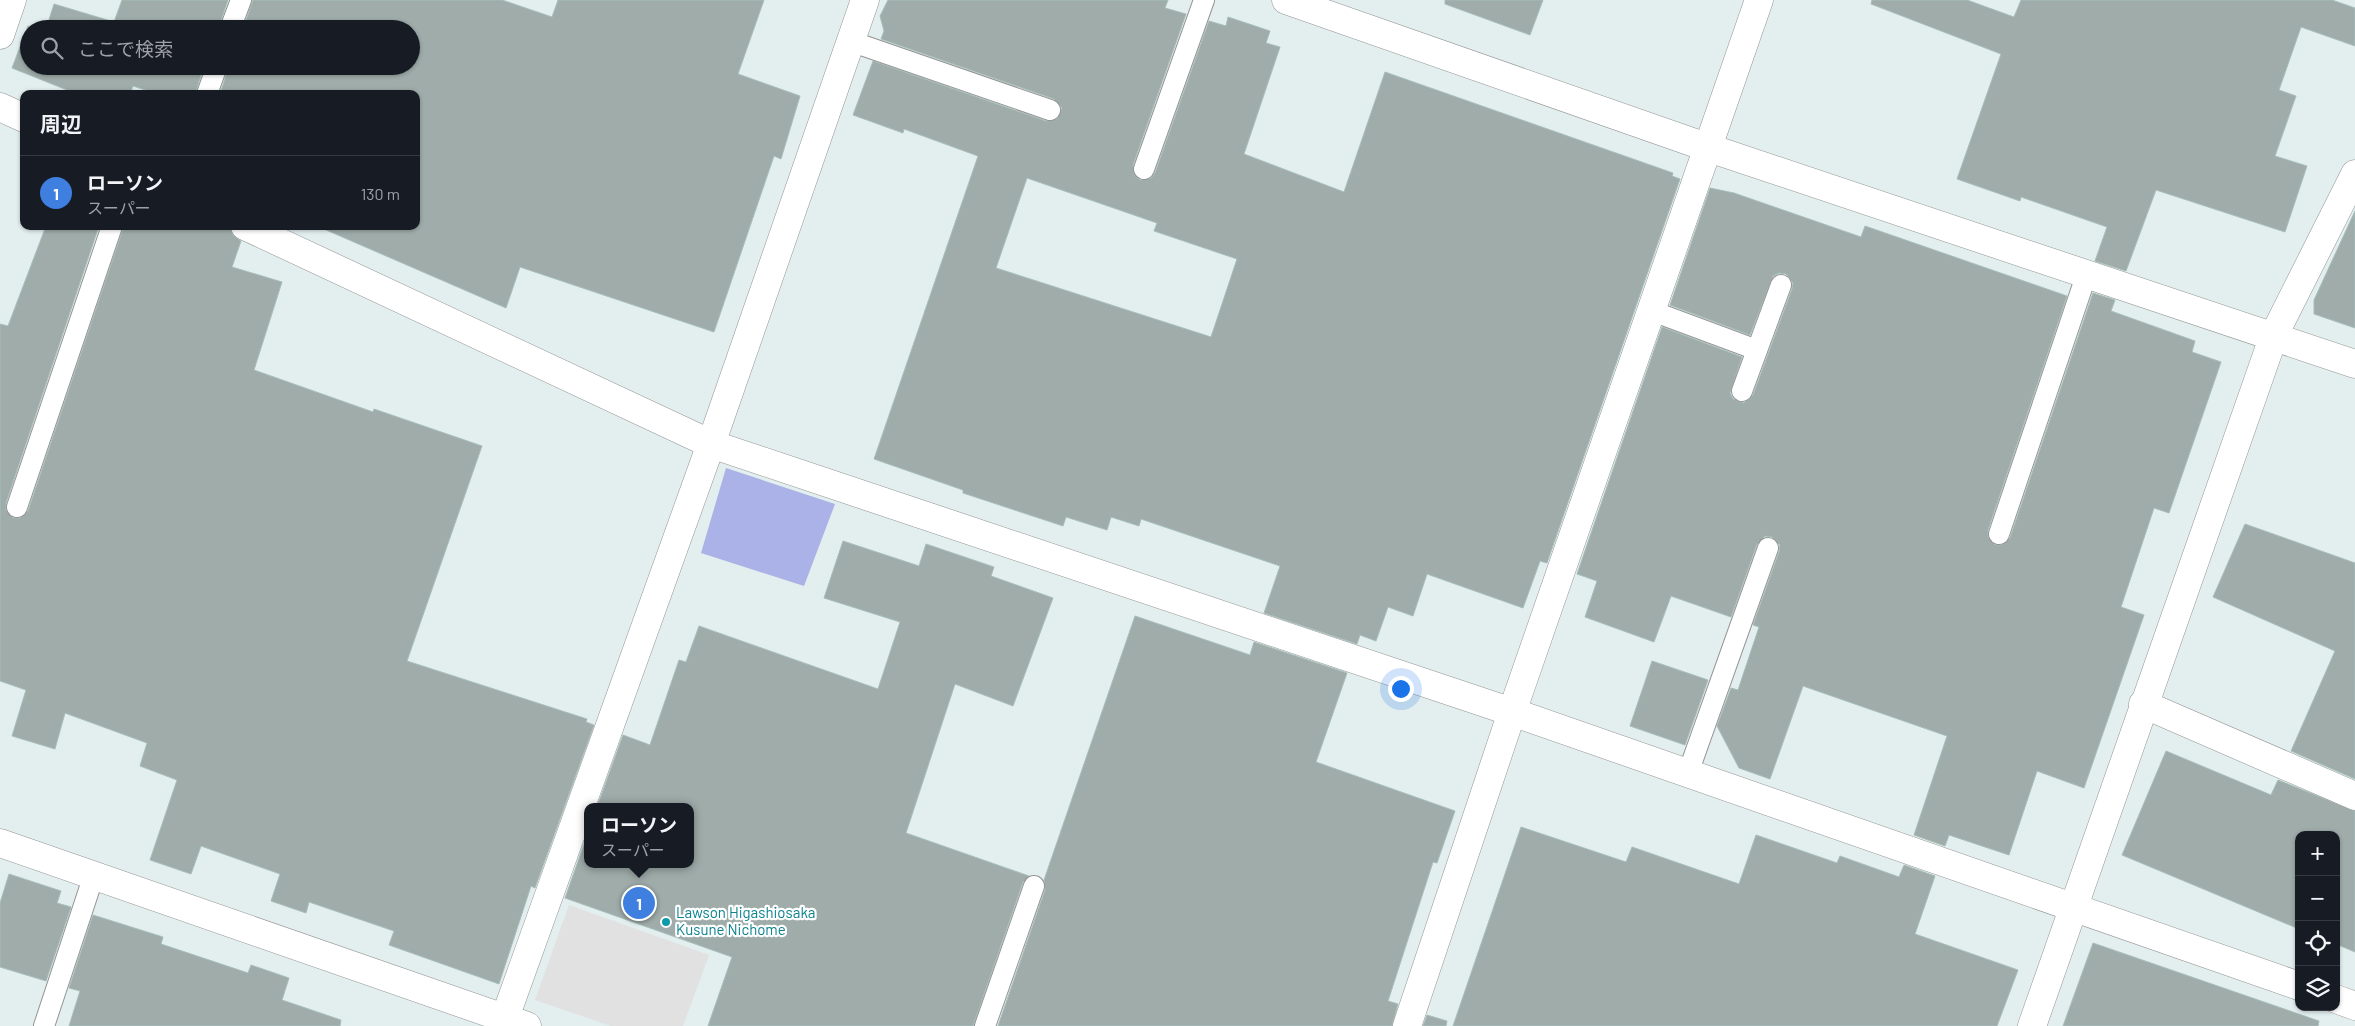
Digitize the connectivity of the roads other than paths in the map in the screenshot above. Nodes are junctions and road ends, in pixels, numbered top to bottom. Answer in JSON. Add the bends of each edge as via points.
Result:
{"nodes":[{"id":1,"x":12,"y":0,"type":"edge"},
{"id":2,"x":240,"y":0,"type":"edge"},
{"id":3,"x":865,"y":0,"type":"edge"},
{"id":4,"x":1204,"y":0,"type":"edge"},
{"id":5,"x":1286,"y":0,"type":"edge"},
{"id":6,"x":1759,"y":0,"type":"edge"},
{"id":7,"x":233,"y":20,"type":"edge"},
{"id":8,"x":0,"y":35,"type":"edge"},
{"id":9,"x":850,"y":41,"type":"junction"},
{"id":10,"x":214,"y":75,"type":"edge"},
{"id":11,"x":208,"y":90,"type":"edge"},
{"id":12,"x":0,"y":106,"type":"edge"},
{"id":13,"x":1050,"y":110,"type":"dead end"},
{"id":14,"x":20,"y":116,"type":"edge"},
{"id":15,"x":1709,"y":148,"type":"junction"},
{"id":16,"x":1144,"y":169,"type":"dead end"},
{"id":17,"x":2355,"y":174,"type":"edge"},
{"id":18,"x":111,"y":230,"type":"edge"},
{"id":19,"x":254,"y":230,"type":"edge"},
{"id":20,"x":2087,"y":273,"type":"junction"},
{"id":21,"x":1781,"y":285,"type":"dead end"},
{"id":22,"x":1652,"y":310,"type":"junction"},
{"id":23,"x":2274,"y":335,"type":"junction"},
{"id":24,"x":1757,"y":350,"type":"junction"},
{"id":25,"x":2355,"y":364,"type":"edge"},
{"id":26,"x":1742,"y":391,"type":"dead end"},
{"id":27,"x":711,"y":444,"type":"junction"},
{"id":28,"x":16,"y":507,"type":"dead end"},
{"id":29,"x":1999,"y":534,"type":"dead end"},
{"id":30,"x":1768,"y":548,"type":"dead end"},
{"id":31,"x":2143,"y":704,"type":"junction"},
{"id":32,"x":1512,"y":712,"type":"junction"},
{"id":33,"x":1688,"y":773,"type":"junction"},
{"id":34,"x":2355,"y":796,"type":"edge"},
{"id":35,"x":587,"y":803,"type":"edge"},
{"id":36,"x":584,"y":812,"type":"edge"},
{"id":37,"x":0,"y":843,"type":"edge"},
{"id":38,"x":94,"y":876,"type":"junction"},
{"id":39,"x":1034,"y":886,"type":"dead end"},
{"id":40,"x":2075,"y":907,"type":"junction"},
{"id":41,"x":2295,"y":985,"type":"edge"},
{"id":42,"x":2340,"y":1000,"type":"edge"},
{"id":43,"x":2355,"y":1006,"type":"edge"},
{"id":44,"x":511,"y":1023,"type":"edge"},
{"id":45,"x":44,"y":1026,"type":"edge"},
{"id":46,"x":986,"y":1026,"type":"edge"},
{"id":47,"x":1407,"y":1026,"type":"edge"},
{"id":48,"x":2032,"y":1026,"type":"edge"}],
"edges":[{"from":1,"to":8,"type":"street"},
{"from":2,"to":7,"type":"lane"},
{"from":3,"to":9,"type":"street"},
{"from":4,"to":16,"type":"lane"},
{"from":5,"to":15,"type":"street"},
{"from":6,"to":15,"type":"street"},
{"from":9,"to":13,"type":"lane"},
{"from":9,"to":27,"type":"street"},
{"from":10,"to":11,"type":"lane"},
{"from":12,"to":14,"type":"street"},
{"from":15,"to":20,"type":"street"},
{"from":15,"to":22,"type":"street"},
{"from":17,"to":23,"type":"street"},
{"from":18,"to":28,"type":"lane"},
{"from":19,"to":27,"type":"street"},
{"from":20,"to":23,"type":"street"},
{"from":20,"to":29,"type":"lane"},
{"from":21,"to":24,"type":"lane"},
{"from":22,"to":24,"type":"lane"},
{"from":22,"to":32,"type":"street"},
{"from":23,"to":25,"type":"street"},
{"from":23,"to":31,"type":"street"},
{"from":24,"to":26,"type":"lane"},
{"from":27,"to":32,"type":"street"},
{"from":27,"to":35,"type":"street"},
{"from":30,"to":33,"type":"lane"},
{"from":31,"to":34,"type":"street"},
{"from":31,"to":40,"type":"street"},
{"from":32,"to":33,"type":"street"},
{"from":32,"to":47,"type":"street"},
{"from":33,"to":40,"type":"street"},
{"from":36,"to":44,"type":"street"},
{"from":37,"to":38,"type":"street"},
{"from":38,"to":44,"type":"street"},
{"from":38,"to":45,"type":"lane"},
{"from":39,"to":46,"type":"lane"},
{"from":40,"to":41,"type":"street"},
{"from":40,"to":48,"type":"street"},
{"from":42,"to":43,"type":"street"}]}
